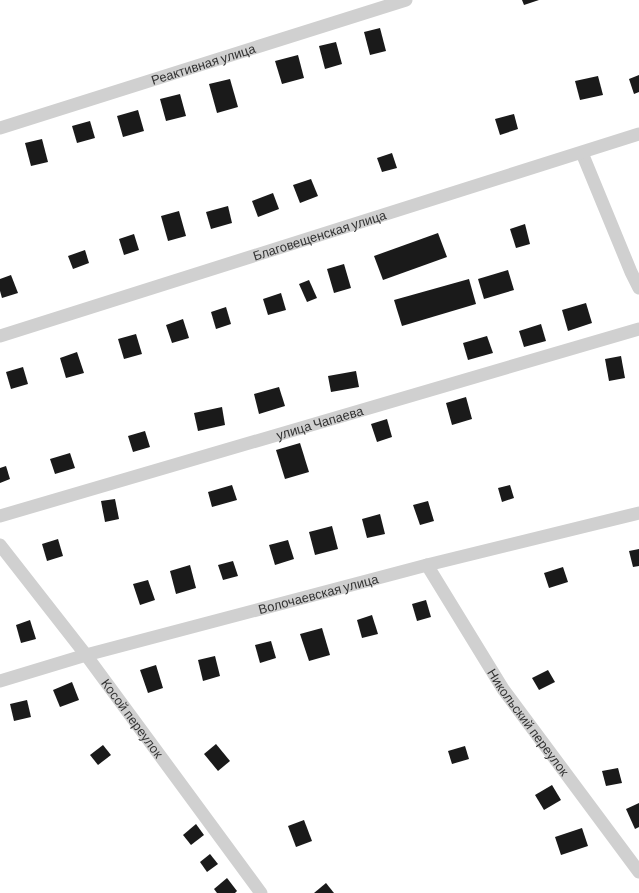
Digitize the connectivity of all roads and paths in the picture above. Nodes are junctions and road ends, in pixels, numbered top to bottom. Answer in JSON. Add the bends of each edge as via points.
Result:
{"nodes":[{"id":1,"x":406,"y":0,"type":"edge"},
{"id":2,"x":0,"y":128,"type":"edge"},
{"id":3,"x":639,"y":134,"type":"edge"},
{"id":4,"x":582,"y":152,"type":"junction"},
{"id":5,"x":639,"y":288,"type":"edge"},
{"id":6,"x":639,"y":330,"type":"edge"},
{"id":7,"x":0,"y":336,"type":"edge"},
{"id":8,"x":639,"y":513,"type":"edge"},
{"id":9,"x":0,"y":516,"type":"edge"},
{"id":10,"x":0,"y":545,"type":"edge"},
{"id":11,"x":427,"y":565,"type":"junction"},
{"id":12,"x":86,"y":655,"type":"junction"},
{"id":13,"x":0,"y":681,"type":"edge"},
{"id":14,"x":639,"y":872,"type":"edge"},
{"id":15,"x":261,"y":893,"type":"edge"}],
"edges":[{"from":1,"to":2,"type":"street","name":"Реактивная улица"},
{"from":3,"to":4,"type":"street","name":"Благовещенская улица"},
{"from":4,"to":5,"type":"street"},
{"from":4,"to":7,"type":"street","name":"Благовещенская улица"},
{"from":6,"to":9,"type":"street","name":"улица Чапаева"},
{"from":8,"to":11,"type":"street","name":"Волочаевская улица"},
{"from":10,"to":12,"type":"street","name":"Косой переулок"},
{"from":11,"to":12,"type":"street","name":"Волочаевская улица"},
{"from":11,"to":14,"type":"street","name":"Никольский переулок","via":[[503,689]]},
{"from":12,"to":13,"type":"street","name":"Волочаевская улица"},
{"from":12,"to":15,"type":"street","name":"Косой переулок"}]}
